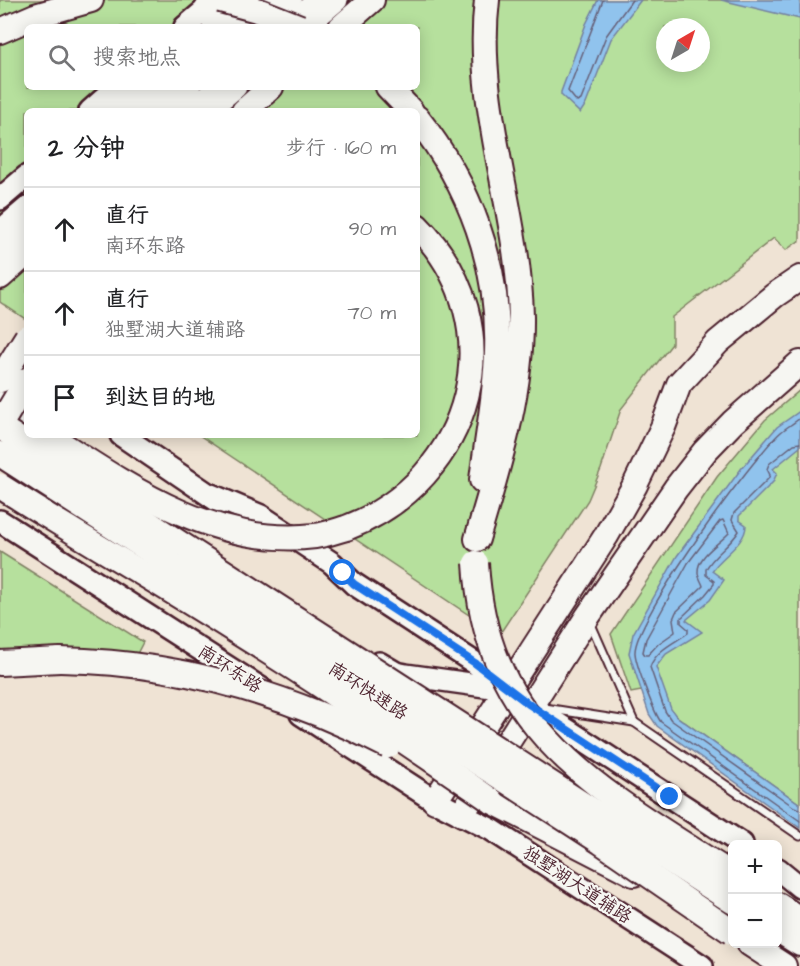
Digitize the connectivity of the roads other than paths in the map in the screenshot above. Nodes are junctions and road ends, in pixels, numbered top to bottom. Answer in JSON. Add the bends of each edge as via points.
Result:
{"nodes":[{"id":1,"x":91,"y":0,"type":"edge"},
{"id":2,"x":211,"y":0,"type":"edge"},
{"id":3,"x":220,"y":0,"type":"edge"},
{"id":4,"x":247,"y":0,"type":"edge"},
{"id":5,"x":269,"y":0,"type":"edge"},
{"id":6,"x":289,"y":0,"type":"edge"},
{"id":7,"x":321,"y":0,"type":"edge"},
{"id":8,"x":337,"y":0,"type":"edge"},
{"id":9,"x":372,"y":0,"type":"edge"},
{"id":10,"x":487,"y":0,"type":"edge"},
{"id":11,"x":189,"y":24,"type":"edge"},
{"id":12,"x":219,"y":24,"type":"edge"},
{"id":13,"x":241,"y":24,"type":"edge"},
{"id":14,"x":261,"y":24,"type":"edge"},
{"id":15,"x":292,"y":24,"type":"edge"},
{"id":16,"x":293,"y":24,"type":"edge"},
{"id":17,"x":309,"y":24,"type":"edge"},
{"id":18,"x":344,"y":24,"type":"edge"},
{"id":19,"x":0,"y":31,"type":"edge"},
{"id":20,"x":114,"y":90,"type":"edge"},
{"id":21,"x":140,"y":90,"type":"edge"},
{"id":22,"x":164,"y":90,"type":"edge"},
{"id":23,"x":184,"y":90,"type":"edge"},
{"id":24,"x":216,"y":90,"type":"edge"},
{"id":25,"x":232,"y":90,"type":"edge"},
{"id":26,"x":268,"y":90,"type":"edge"},
{"id":27,"x":391,"y":90,"type":"edge"},
{"id":28,"x":93,"y":108,"type":"edge"},
{"id":29,"x":120,"y":108,"type":"edge"},
{"id":30,"x":144,"y":108,"type":"edge"},
{"id":31,"x":164,"y":108,"type":"edge"},
{"id":32,"x":196,"y":108,"type":"edge"},
{"id":33,"x":212,"y":108,"type":"edge"},
{"id":34,"x":247,"y":108,"type":"edge"},
{"id":35,"x":408,"y":108,"type":"edge"},
{"id":36,"x":420,"y":122,"type":"edge"},
{"id":37,"x":24,"y":179,"type":"edge"},
{"id":38,"x":0,"y":199,"type":"edge"},
{"id":39,"x":24,"y":211,"type":"edge"},
{"id":40,"x":24,"y":229,"type":"edge"},
{"id":41,"x":420,"y":230,"type":"edge"},
{"id":42,"x":0,"y":231,"type":"edge"},
{"id":43,"x":0,"y":249,"type":"edge"},
{"id":44,"x":24,"y":256,"type":"edge"},
{"id":45,"x":24,"y":269,"type":"edge"},
{"id":46,"x":0,"y":277,"type":"edge"},
{"id":47,"x":800,"y":278,"type":"edge"},
{"id":48,"x":0,"y":289,"type":"edge"},
{"id":49,"x":24,"y":342,"type":"edge"},
{"id":50,"x":0,"y":355,"type":"edge"},
{"id":51,"x":800,"y":363,"type":"edge"},
{"id":52,"x":24,"y":371,"type":"edge"},
{"id":53,"x":0,"y":380,"type":"edge"},
{"id":54,"x":24,"y":385,"type":"edge"},
{"id":55,"x":0,"y":404,"type":"edge"},
{"id":56,"x":0,"y":415,"type":"edge"},
{"id":57,"x":24,"y":419,"type":"edge"},
{"id":58,"x":0,"y":426,"type":"edge"},
{"id":59,"x":24,"y":430,"type":"edge"},
{"id":60,"x":36,"y":438,"type":"edge"},
{"id":61,"x":53,"y":438,"type":"edge"},
{"id":62,"x":126,"y":438,"type":"edge"},
{"id":63,"x":0,"y":454,"type":"edge"},
{"id":64,"x":0,"y":486,"type":"edge"},
{"id":65,"x":0,"y":521,"type":"edge"},
{"id":66,"x":477,"y":539,"type":"junction"},
{"id":67,"x":588,"y":616,"type":"junction"},
{"id":68,"x":0,"y":663,"type":"edge"},
{"id":69,"x":506,"y":689,"type":"junction"},
{"id":70,"x":530,"y":705,"type":"junction"},
{"id":71,"x":634,"y":722,"type":"junction"},
{"id":72,"x":435,"y":801,"type":"junction"},
{"id":73,"x":492,"y":801,"type":"junction"},
{"id":74,"x":462,"y":814,"type":"junction"},
{"id":75,"x":800,"y":836,"type":"edge"},
{"id":76,"x":736,"y":840,"type":"edge"},
{"id":77,"x":782,"y":871,"type":"edge"},
{"id":78,"x":782,"y":872,"type":"edge"},
{"id":79,"x":728,"y":873,"type":"edge"},
{"id":80,"x":800,"y":880,"type":"edge"},
{"id":81,"x":800,"y":887,"type":"edge"},
{"id":82,"x":728,"y":898,"type":"edge"},
{"id":83,"x":683,"y":900,"type":"junction"},
{"id":84,"x":782,"y":908,"type":"edge"},
{"id":85,"x":800,"y":919,"type":"edge"},
{"id":86,"x":728,"y":929,"type":"edge"},
{"id":87,"x":782,"y":933,"type":"edge"},
{"id":88,"x":800,"y":944,"type":"edge"},
{"id":89,"x":699,"y":964,"type":"edge"}],
"edges":[{"from":1,"to":19,"type":"highway"},
{"from":2,"to":11,"type":"main road"},
{"from":3,"to":15,"type":"highway","bridge":true},
{"from":4,"to":12,"type":"highway"},
{"from":5,"to":13,"type":"main road"},
{"from":6,"to":14,"type":"highway"},
{"from":7,"to":16,"type":"highway"},
{"from":8,"to":17,"type":"main road"},
{"from":9,"to":18,"type":"highway"},
{"from":10,"to":66,"type":"highway","via":[[483,44],[486,76],[511,217],[521,316],[506,440]]},
{"from":20,"to":28,"type":"main road"},
{"from":21,"to":29,"type":"highway"},
{"from":22,"to":30,"type":"main road"},
{"from":23,"to":31,"type":"highway"},
{"from":24,"to":32,"type":"highway"},
{"from":25,"to":33,"type":"main road"},
{"from":26,"to":34,"type":"highway"},
{"from":27,"to":35,"type":"highway"},
{"from":36,"to":66,"type":"highway","via":[[446,159],[471,207],[494,289],[497,352]]},
{"from":37,"to":38,"type":"main road"},
{"from":39,"to":42,"type":"main road"},
{"from":40,"to":43,"type":"highway"},
{"from":41,"to":61,"type":"highway","bridge":true,"via":[[441,254],[461,295],[471,340],[469,385],[456,429],[441,455],[411,490],[374,516],[317,536],[242,533],[170,508]]},
{"from":44,"to":46,"type":"highway"},
{"from":45,"to":48,"type":"main road"},
{"from":47,"to":69,"type":"highway","via":[[718,342],[679,384],[636,485]]},
{"from":49,"to":53,"type":"highway","bridge":true},
{"from":50,"to":52,"type":"main road"},
{"from":51,"to":67,"type":"highway","via":[[705,451]]},
{"from":54,"to":58,"type":"highway","bridge":true},
{"from":55,"to":57,"type":"highway"},
{"from":56,"to":59,"type":"main road"},
{"from":58,"to":82,"type":"highway","name":"南环快速路","bridge":true},
{"from":60,"to":69,"type":"main road","via":[[396,673]]},
{"from":62,"to":69,"type":"main road","via":[[211,495],[261,516],[332,563],[354,584],[475,663]]},
{"from":63,"to":83,"type":"highway","name":"南环快速路","bridge":true,"via":[[602,842]]},
{"from":64,"to":73,"type":"highway","bridge":true,"via":[[237,631]]},
{"from":65,"to":72,"type":"main road","name":"南环东路"},
{"from":66,"to":79,"type":"highway","bridge":true,"via":[[477,581],[488,635],[509,686],[533,724],[590,780]]},
{"from":67,"to":70,"type":"highway"},
{"from":67,"to":71,"type":"lane"},
{"from":68,"to":73,"type":"highway","bridge":true,"via":[[119,662],[174,670],[279,698],[345,724]]},
{"from":69,"to":70,"type":"main road"},
{"from":69,"to":72,"type":"highway"},
{"from":70,"to":71,"type":"lane"},
{"from":70,"to":74,"type":"highway"},
{"from":70,"to":76,"type":"main road"},
{"from":71,"to":75,"type":"lane"},
{"from":72,"to":74,"type":"main road","name":"南环东路"},
{"from":73,"to":83,"type":"highway","bridge":true},
{"from":74,"to":89,"type":"main road","name":"独墅湖大道辅路"},
{"from":77,"to":80,"type":"main road"},
{"from":78,"to":81,"type":"main road"},
{"from":83,"to":86,"type":"highway","name":"南环快速路","bridge":true},
{"from":84,"to":85,"type":"highway"},
{"from":87,"to":88,"type":"highway"}]}
